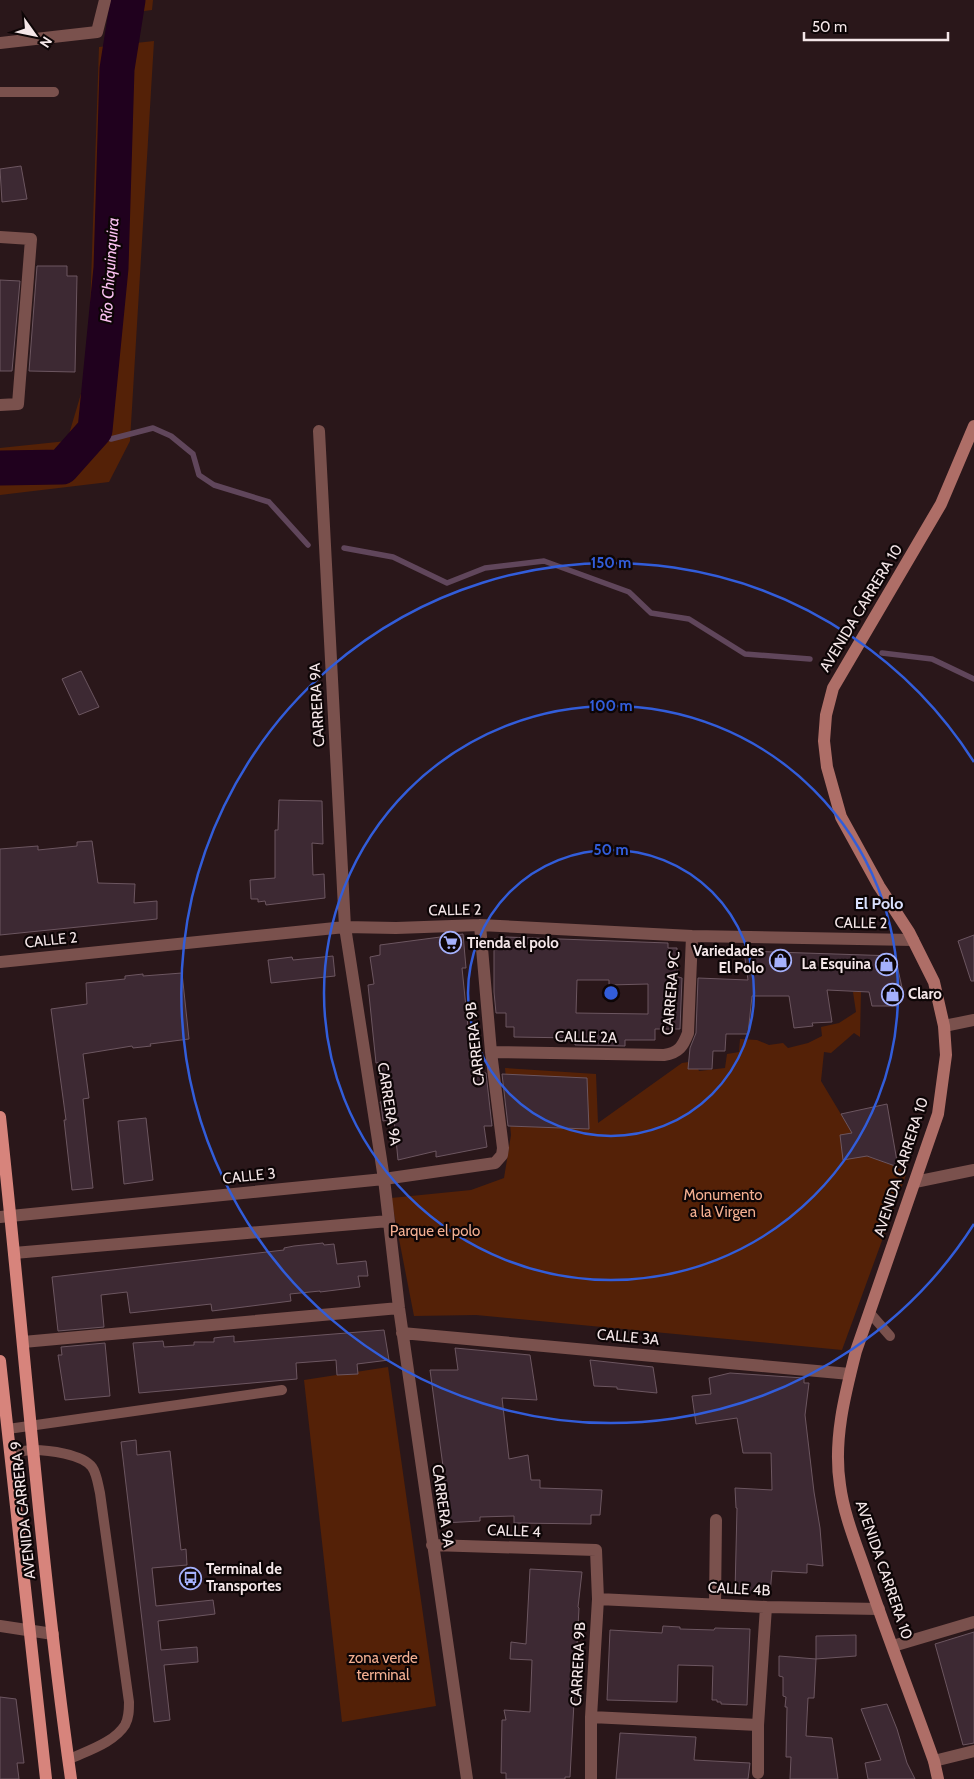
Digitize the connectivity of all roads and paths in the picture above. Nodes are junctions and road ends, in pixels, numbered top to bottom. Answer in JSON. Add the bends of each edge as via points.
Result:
{"nodes":[{"id":1,"x":105,"y":0,"type":"edge"},
{"id":2,"x":0,"y":43,"type":"edge"},
{"id":3,"x":0,"y":92,"type":"edge"},
{"id":4,"x":54,"y":92,"type":"dead end"},
{"id":5,"x":0,"y":237,"type":"edge"},
{"id":6,"x":0,"y":405,"type":"edge"},
{"id":7,"x":974,"y":426,"type":"edge"},
{"id":8,"x":319,"y":431,"type":"dead end"},
{"id":9,"x":480,"y":925,"type":"junction"},
{"id":10,"x":345,"y":927,"type":"junction"},
{"id":11,"x":692,"y":936,"type":"junction"},
{"id":12,"x":913,"y":940,"type":"junction"},
{"id":13,"x":0,"y":962,"type":"edge"},
{"id":14,"x":974,"y":1020,"type":"edge"},
{"id":15,"x":944,"y":1026,"type":"junction"},
{"id":16,"x":678,"y":1051,"type":"joint"},
{"id":17,"x":491,"y":1052,"type":"junction"},
{"id":18,"x":0,"y":1117,"type":"edge"},
{"id":19,"x":499,"y":1160,"type":"joint"},
{"id":20,"x":974,"y":1170,"type":"edge"},
{"id":21,"x":384,"y":1178,"type":"junction"},
{"id":22,"x":915,"y":1182,"type":"junction"},
{"id":23,"x":5,"y":1217,"type":"edge"},
{"id":24,"x":389,"y":1221,"type":"junction"},
{"id":25,"x":14,"y":1253,"type":"junction"},
{"id":26,"x":399,"y":1308,"type":"junction"},
{"id":27,"x":869,"y":1312,"type":"junction"},
{"id":28,"x":402,"y":1333,"type":"junction"},
{"id":29,"x":890,"y":1336,"type":"dead end"},
{"id":30,"x":23,"y":1342,"type":"junction"},
{"id":31,"x":0,"y":1361,"type":"edge"},
{"id":32,"x":850,"y":1374,"type":"junction"},
{"id":33,"x":282,"y":1390,"type":"dead end"},
{"id":34,"x":30,"y":1427,"type":"junction"},
{"id":35,"x":8,"y":1429,"type":"junction"},
{"id":36,"x":33,"y":1450,"type":"junction"},
{"id":37,"x":10,"y":1453,"type":"junction"},
{"id":38,"x":716,"y":1520,"type":"dead end"},
{"id":39,"x":432,"y":1545,"type":"junction"},
{"id":40,"x":596,"y":1550,"type":"joint"},
{"id":41,"x":598,"y":1599,"type":"junction"},
{"id":42,"x":715,"y":1604,"type":"junction"},
{"id":43,"x":766,"y":1607,"type":"junction"},
{"id":44,"x":879,"y":1610,"type":"junction"},
{"id":45,"x":974,"y":1622,"type":"edge"},
{"id":46,"x":0,"y":1626,"type":"edge"},
{"id":47,"x":30,"y":1631,"type":"junction"},
{"id":48,"x":52,"y":1634,"type":"junction"},
{"id":49,"x":893,"y":1646,"type":"junction"},
{"id":50,"x":591,"y":1717,"type":"junction"},
{"id":51,"x":758,"y":1725,"type":"junction"},
{"id":52,"x":974,"y":1751,"type":"edge"},
{"id":53,"x":68,"y":1760,"type":"junction"},
{"id":54,"x":934,"y":1761,"type":"junction"},
{"id":55,"x":758,"y":1773,"type":"dead end"},
{"id":56,"x":46,"y":1779,"type":"edge"},
{"id":57,"x":71,"y":1779,"type":"edge"},
{"id":58,"x":467,"y":1779,"type":"edge"},
{"id":59,"x":591,"y":1779,"type":"edge"},
{"id":60,"x":938,"y":1779,"type":"edge"}],
"edges":[{"from":1,"to":2,"type":"street","via":[[97,32]]},
{"from":3,"to":4,"type":"lane"},
{"from":5,"to":6,"type":"street","via":[[31,239],[18,404]]},
{"from":7,"to":12,"type":"main road","name":"AVENIDA CARRERA 10","via":[[941,504],[833,688],[826,716],[827,767],[841,817]]},
{"from":8,"to":10,"type":"street","name":"CARRERA 9A"},
{"from":9,"to":10,"type":"street","name":"CALLE 2"},
{"from":9,"to":11,"type":"street","name":"CALLE 2"},
{"from":9,"to":17,"type":"street","name":"CARRERA 9B"},
{"from":10,"to":13,"type":"street","name":"CALLE 2"},
{"from":10,"to":21,"type":"street","name":"CARRERA 9A"},
{"from":11,"to":12,"type":"street","name":"CALLE 2"},
{"from":11,"to":16,"type":"street","name":"CARRERA 9C","via":[[688,1033]]},
{"from":12,"to":15,"type":"main road","name":"AVENIDA CARRERA 10","via":[[934,982]]},
{"from":14,"to":15,"type":"street"},
{"from":15,"to":22,"type":"main road","name":"AVENIDA CARRERA 10","via":[[946,1054],[938,1114]]},
{"from":16,"to":17,"type":"street","name":"CALLE 2A","via":[[664,1055]]},
{"from":17,"to":19,"type":"street","name":"CARRERA 9B","via":[[503,1148]]},
{"from":18,"to":23,"type":"main road","name":"AVENIDA CARRERA 9"},
{"from":19,"to":21,"type":"street","name":"CALLE 3","via":[[489,1165]]},
{"from":20,"to":22,"type":"street"},
{"from":21,"to":23,"type":"street","name":"CALLE 3"},
{"from":21,"to":24,"type":"street","name":"CARRERA 9A"},
{"from":22,"to":27,"type":"main road","name":"AVENIDA CARRERA 10"},
{"from":23,"to":25,"type":"main road","name":"AVENIDA CARRERA 9"},
{"from":24,"to":25,"type":"street"},
{"from":24,"to":26,"type":"street","name":"CARRERA 9A"},
{"from":25,"to":30,"type":"main road","name":"AVENIDA CARRERA 9"},
{"from":26,"to":28,"type":"street","name":"CARRERA 9A"},
{"from":26,"to":30,"type":"street"},
{"from":27,"to":29,"type":"lane"},
{"from":27,"to":32,"type":"main road","name":"AVENIDA CARRERA 10"},
{"from":28,"to":32,"type":"street","name":"CALLE 3A"},
{"from":28,"to":39,"type":"street","name":"CARRERA 9A"},
{"from":30,"to":34,"type":"main road","name":"AVENIDA CARRERA 9"},
{"from":31,"to":35,"type":"main road","name":"AVENIDA CARRERA 9"},
{"from":32,"to":44,"type":"main road","name":"AVENIDA CARRERA 10","via":[[841,1417],[840,1484],[845,1512]]},
{"from":33,"to":34,"type":"lane"},
{"from":34,"to":35,"type":"lane"},
{"from":34,"to":36,"type":"main road","name":"AVENIDA CARRERA 9"},
{"from":35,"to":37,"type":"main road","name":"AVENIDA CARRERA 9"},
{"from":36,"to":37,"type":"lane"},
{"from":36,"to":48,"type":"main road","name":"AVENIDA CARRERA 9"},
{"from":36,"to":53,"type":"lane","via":[[82,1459],[96,1475],[129,1702],[129,1715],[116,1735]]},
{"from":37,"to":47,"type":"main road","name":"AVENIDA CARRERA 9"},
{"from":38,"to":42,"type":"street"},
{"from":39,"to":40,"type":"street","name":"CALLE 4"},
{"from":39,"to":58,"type":"street","name":"CARRERA 9A"},
{"from":40,"to":41,"type":"street","name":"CARRERA 9B"},
{"from":41,"to":42,"type":"street","name":"CALLE 4B"},
{"from":41,"to":50,"type":"street","name":"CARRERA 9B"},
{"from":42,"to":43,"type":"street","name":"CALLE 4B"},
{"from":43,"to":44,"type":"street","name":"CALLE 4B"},
{"from":43,"to":51,"type":"street"},
{"from":44,"to":49,"type":"main road","name":"AVENIDA CARRERA 10"},
{"from":45,"to":49,"type":"street"},
{"from":46,"to":47,"type":"street"},
{"from":47,"to":48,"type":"street"},
{"from":47,"to":56,"type":"main road","name":"AVENIDA CARRERA 9"},
{"from":48,"to":53,"type":"main road","name":"AVENIDA CARRERA 9"},
{"from":49,"to":54,"type":"main road","name":"AVENIDA CARRERA 10"},
{"from":50,"to":51,"type":"street"},
{"from":50,"to":59,"type":"street","name":"CARRERA 9B"},
{"from":51,"to":55,"type":"street"},
{"from":52,"to":54,"type":"street"},
{"from":53,"to":57,"type":"main road","name":"AVENIDA CARRERA 9"},
{"from":54,"to":60,"type":"main road","name":"AVENIDA CARRERA 10"}]}
